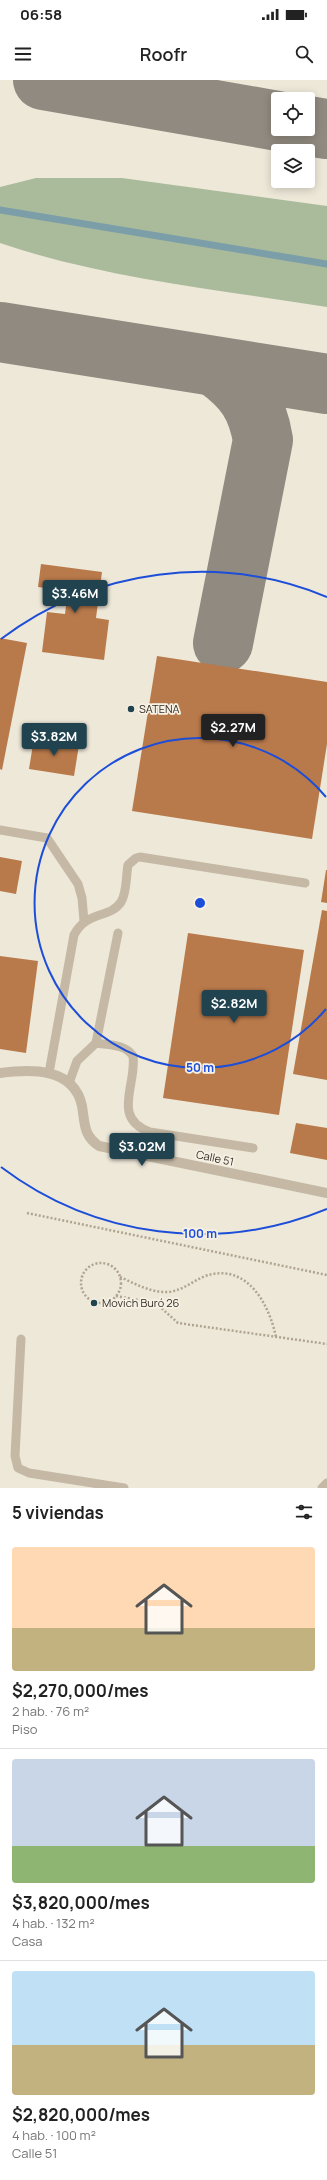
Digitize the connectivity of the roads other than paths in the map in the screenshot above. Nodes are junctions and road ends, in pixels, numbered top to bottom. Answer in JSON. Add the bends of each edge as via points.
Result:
{"nodes":[{"id":1,"x":0,"y":830,"type":"edge"},
{"id":2,"x":305,"y":883,"type":"dead end"},
{"id":3,"x":84,"y":921,"type":"junction"},
{"id":4,"x":118,"y":934,"type":"dead end"},
{"id":5,"x":96,"y":1043,"type":"junction"},
{"id":6,"x":0,"y":1072,"type":"edge"},
{"id":7,"x":49,"y":1073,"type":"junction"},
{"id":8,"x":69,"y":1083,"type":"junction"},
{"id":9,"x":253,"y":1148,"type":"dead end"},
{"id":10,"x":327,"y":1193,"type":"edge"},
{"id":11,"x":21,"y":1338,"type":"dead end"},
{"id":12,"x":327,"y":1483,"type":"edge"},
{"id":13,"x":124,"y":1488,"type":"edge"},
{"id":14,"x":322,"y":1488,"type":"edge"}],
"edges":[{"from":1,"to":3,"type":"lane","via":[[47,838],[78,884]]},
{"from":2,"to":3,"type":"lane","via":[[136,858],[128,865],[123,895],[118,905]]},
{"from":3,"to":7,"type":"lane","via":[[74,935]]},
{"from":4,"to":5,"type":"lane"},
{"from":5,"to":8,"type":"lane","via":[[77,1061]]},
{"from":5,"to":9,"type":"lane","via":[[123,1047],[133,1056],[129,1112],[140,1128],[150,1132]]},
{"from":6,"to":7,"type":"street","via":[[27,1070]]},
{"from":7,"to":8,"type":"street"},
{"from":8,"to":10,"type":"street","name":"Calle 51","via":[[79,1096],[84,1128],[99,1146]]},
{"from":11,"to":13,"type":"lane","via":[[15,1456],[18,1468],[29,1473]]},
{"from":12,"to":14,"type":"lane"}]}
